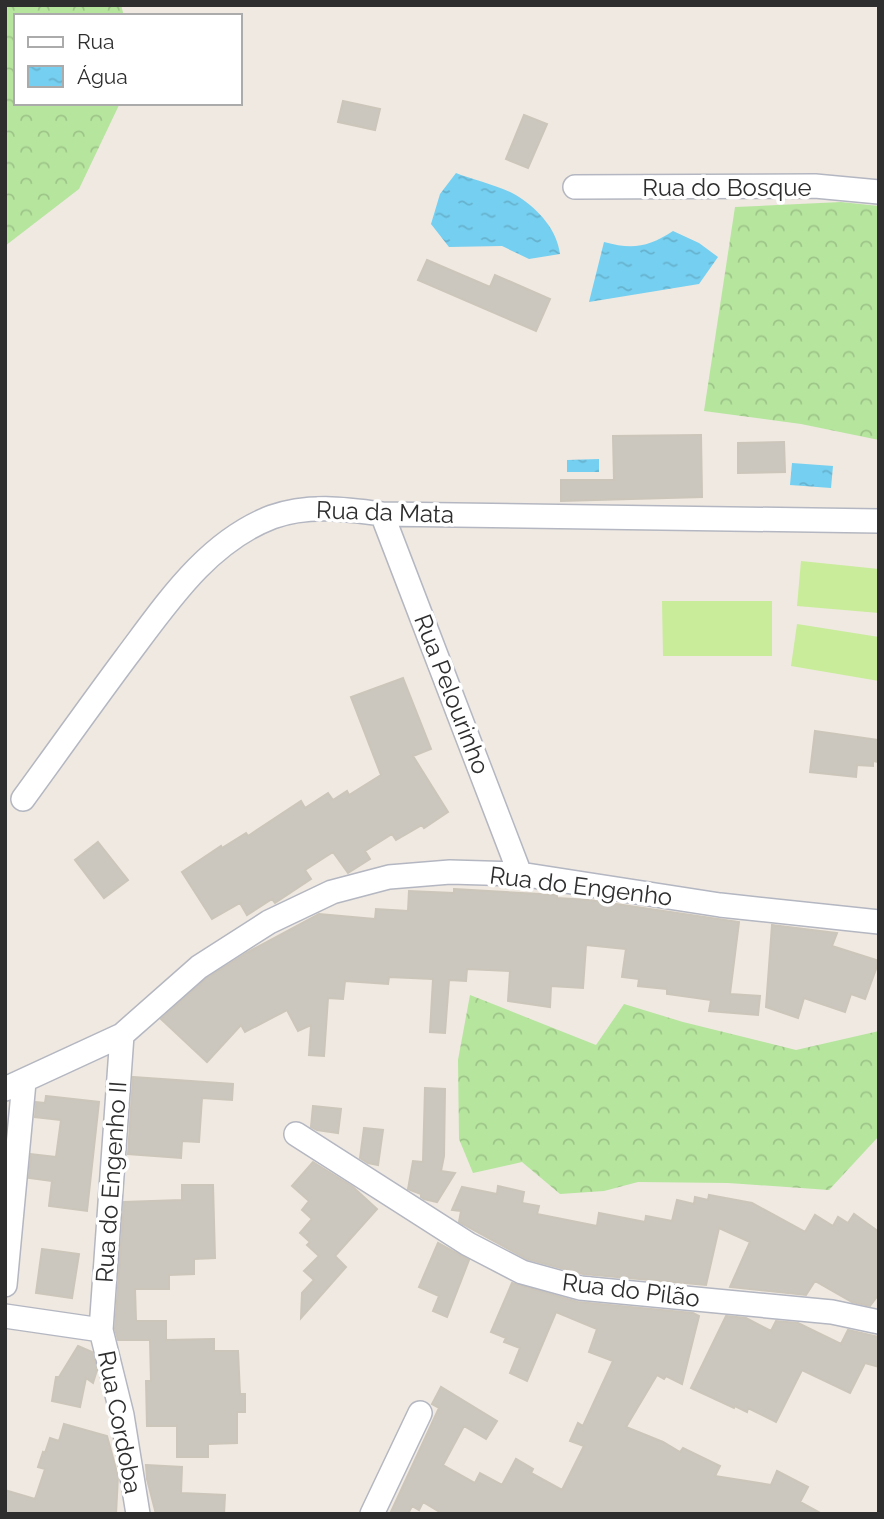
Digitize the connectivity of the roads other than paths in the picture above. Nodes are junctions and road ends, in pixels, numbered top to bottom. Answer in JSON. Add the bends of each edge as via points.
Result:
{"nodes":[{"id":1,"x":575,"y":187,"type":"dead end"},
{"id":2,"x":879,"y":192,"type":"edge"},
{"id":3,"x":382,"y":514,"type":"junction"},
{"id":4,"x":879,"y":521,"type":"edge"},
{"id":5,"x":23,"y":799,"type":"dead end"},
{"id":6,"x":520,"y":874,"type":"junction"},
{"id":7,"x":879,"y":922,"type":"edge"},
{"id":8,"x":122,"y":1035,"type":"junction"},
{"id":9,"x":15,"y":1085,"type":"edge"},
{"id":10,"x":296,"y":1133,"type":"dead end"},
{"id":11,"x":5,"y":1285,"type":"edge"},
{"id":12,"x":5,"y":1316,"type":"edge"},
{"id":13,"x":879,"y":1322,"type":"edge"},
{"id":14,"x":101,"y":1330,"type":"junction"},
{"id":15,"x":420,"y":1413,"type":"dead end"},
{"id":16,"x":138,"y":1514,"type":"edge"},
{"id":17,"x":372,"y":1514,"type":"edge"}],
"edges":[{"from":1,"to":2,"type":"street","name":"Rua do Bosque","via":[[815,186]]},
{"from":3,"to":4,"type":"street","name":"Rua da Mata"},
{"from":3,"to":5,"type":"street","name":"Rua da Mata","via":[[304,509],[271,517],[235,537],[199,566],[170,600]]},
{"from":3,"to":6,"type":"street","name":"Rua Pelourinho"},
{"from":6,"to":7,"type":"street","name":"Rua do Engenho","via":[[720,905]]},
{"from":6,"to":8,"type":"street","name":"Rua do Engenho","via":[[450,872],[388,877],[332,892],[270,922],[199,967]]},
{"from":8,"to":9,"type":"street","name":"Rua do Engenho"},
{"from":8,"to":14,"type":"street","name":"Rua do Engenho II"},
{"from":9,"to":11,"type":"street"},
{"from":10,"to":13,"type":"street","name":"Rua do Pilão","via":[[468,1244],[523,1272],[580,1287],[832,1312]]},
{"from":12,"to":14,"type":"street"},
{"from":14,"to":16,"type":"street","name":"Rua Cordoba","via":[[122,1415]]},
{"from":15,"to":17,"type":"street"}]}
